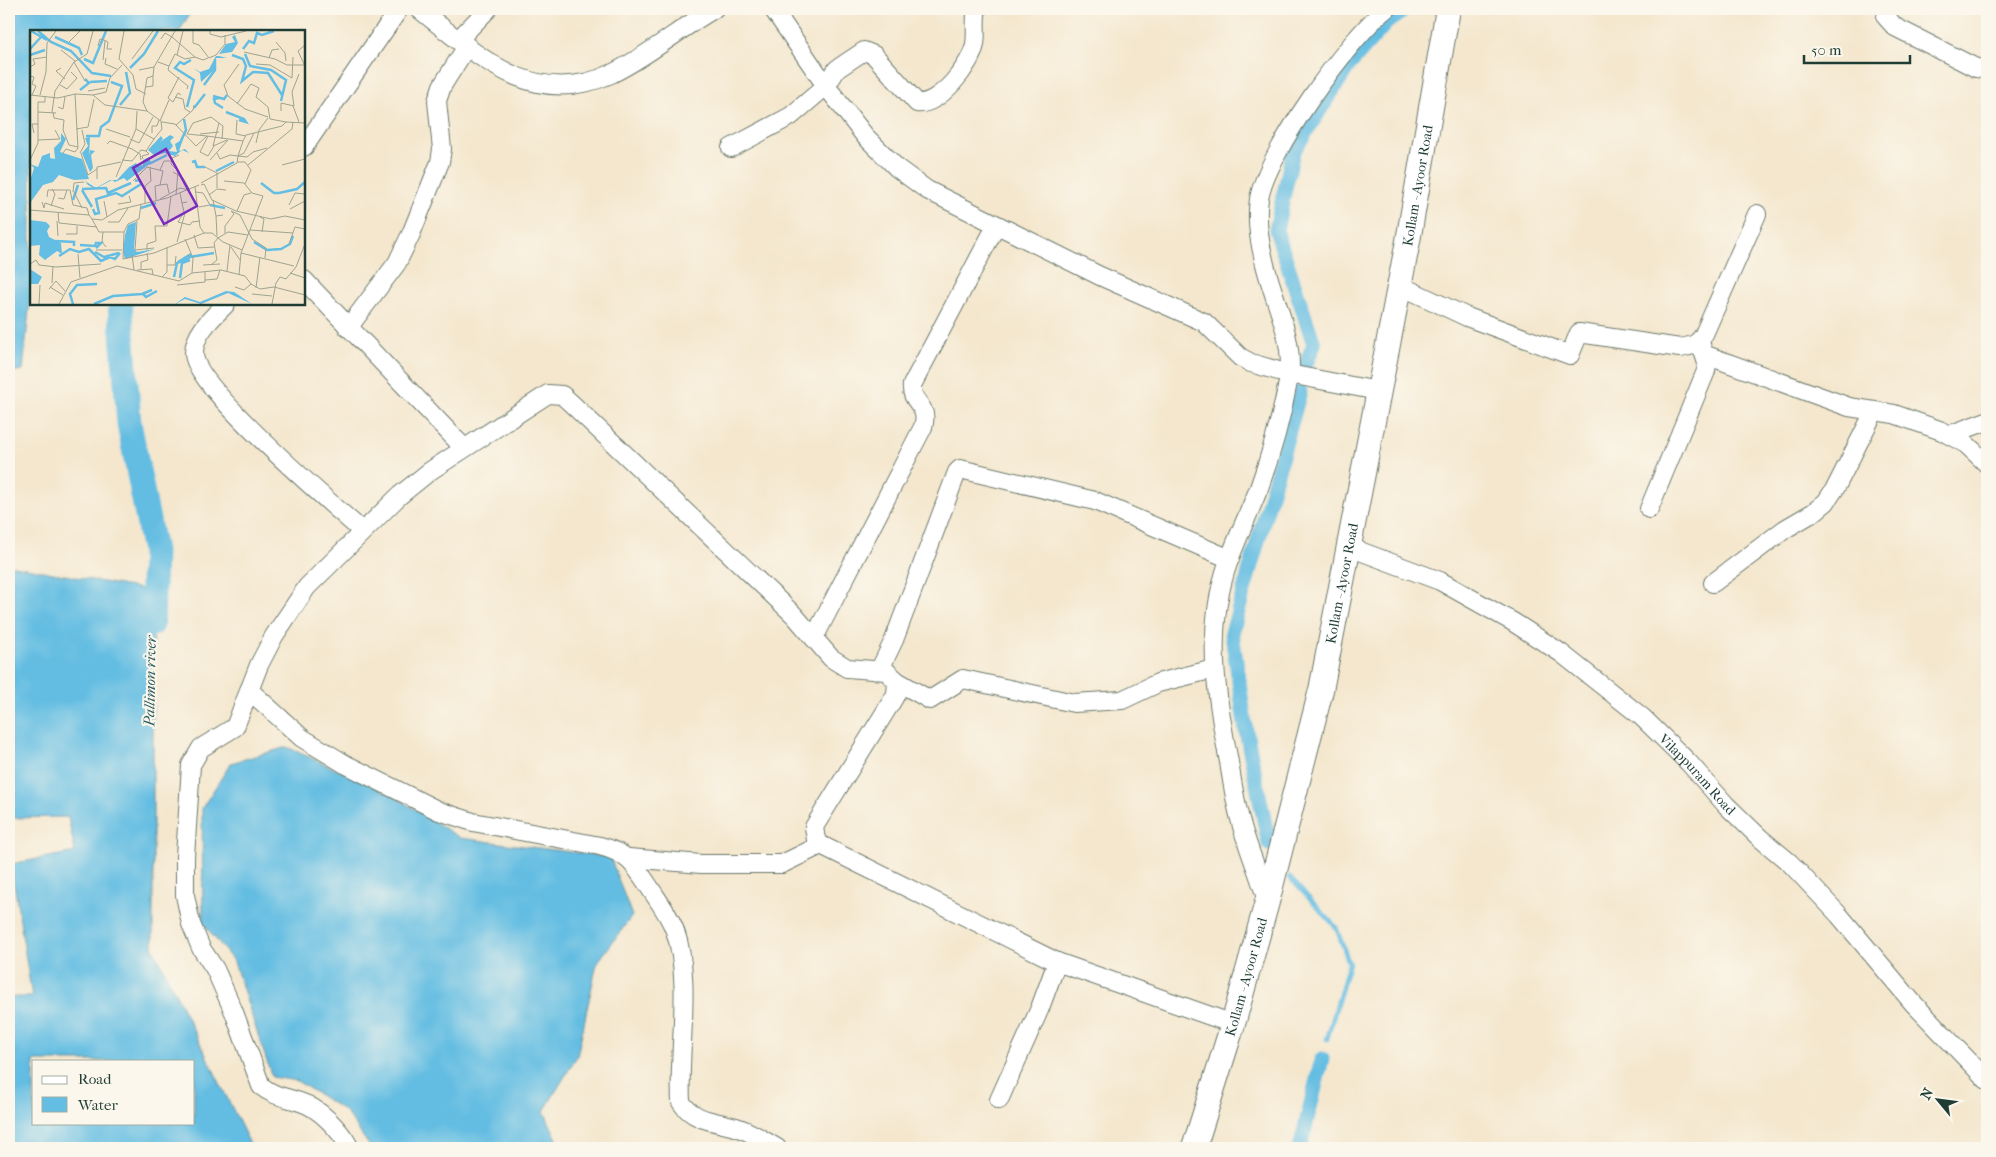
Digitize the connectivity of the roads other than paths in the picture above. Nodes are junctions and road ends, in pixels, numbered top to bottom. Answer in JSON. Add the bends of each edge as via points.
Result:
{"nodes":[{"id":1,"x":398,"y":9,"type":"edge"},
{"id":2,"x":419,"y":9,"type":"edge"},
{"id":3,"x":488,"y":9,"type":"edge"},
{"id":4,"x":714,"y":9,"type":"edge"},
{"id":5,"x":774,"y":9,"type":"edge"},
{"id":6,"x":977,"y":9,"type":"edge"},
{"id":7,"x":1386,"y":9,"type":"edge"},
{"id":8,"x":1448,"y":9,"type":"edge"},
{"id":9,"x":1889,"y":9,"type":"edge"},
{"id":10,"x":693,"y":13,"type":"edge"},
{"id":11,"x":463,"y":43,"type":"junction"},
{"id":12,"x":1987,"y":69,"type":"edge"},
{"id":13,"x":826,"y":86,"type":"junction"},
{"id":14,"x":305,"y":146,"type":"edge"},
{"id":15,"x":730,"y":148,"type":"dead end"},
{"id":16,"x":1757,"y":214,"type":"dead end"},
{"id":17,"x":996,"y":226,"type":"junction"},
{"id":18,"x":305,"y":281,"type":"edge"},
{"id":19,"x":1400,"y":285,"type":"junction"},
{"id":20,"x":225,"y":305,"type":"edge"},
{"id":21,"x":348,"y":328,"type":"junction"},
{"id":22,"x":1703,"y":348,"type":"junction"},
{"id":23,"x":1289,"y":374,"type":"junction"},
{"id":24,"x":1378,"y":391,"type":"junction"},
{"id":25,"x":1874,"y":412,"type":"junction"},
{"id":26,"x":1987,"y":421,"type":"edge"},
{"id":27,"x":1949,"y":435,"type":"junction"},
{"id":28,"x":464,"y":448,"type":"junction"},
{"id":29,"x":1987,"y":464,"type":"edge"},
{"id":30,"x":1649,"y":509,"type":"dead end"},
{"id":31,"x":362,"y":532,"type":"junction"},
{"id":32,"x":1349,"y":547,"type":"junction"},
{"id":33,"x":1230,"y":558,"type":"junction"},
{"id":34,"x":1713,"y":583,"type":"dead end"},
{"id":35,"x":814,"y":638,"type":"junction"},
{"id":36,"x":880,"y":669,"type":"junction"},
{"id":37,"x":1214,"y":669,"type":"junction"},
{"id":38,"x":897,"y":681,"type":"junction"},
{"id":39,"x":249,"y":690,"type":"junction"},
{"id":40,"x":821,"y":845,"type":"junction"},
{"id":41,"x":629,"y":858,"type":"junction"},
{"id":42,"x":1267,"y":902,"type":"junction"},
{"id":43,"x":1057,"y":962,"type":"junction"},
{"id":44,"x":1233,"y":1024,"type":"junction"},
{"id":45,"x":1987,"y":1080,"type":"edge"},
{"id":46,"x":999,"y":1100,"type":"dead end"},
{"id":47,"x":350,"y":1148,"type":"edge"},
{"id":48,"x":777,"y":1148,"type":"edge"},
{"id":49,"x":1194,"y":1148,"type":"edge"}],
"edges":[{"from":1,"to":14,"type":"street"},
{"from":2,"to":11,"type":"street"},
{"from":3,"to":11,"type":"street"},
{"from":4,"to":10,"type":"street"},
{"from":5,"to":13,"type":"street"},
{"from":6,"to":13,"type":"street","via":[[976,46],[967,65],[946,90],[928,101],[917,103],[867,51],[838,69]]},
{"from":7,"to":23,"type":"street","via":[[1375,17],[1341,58],[1279,146],[1259,198],[1258,227],[1264,263],[1289,348]]},
{"from":8,"to":19,"type":"main road","name":"Kollam - Ayoor Road"},
{"from":9,"to":12,"type":"street","via":[[1886,17],[1895,27],[1976,68]]},
{"from":10,"to":11,"type":"street","via":[[612,74],[583,85],[558,87],[524,80],[492,65]]},
{"from":11,"to":21,"type":"street","via":[[437,101],[442,149],[440,162],[411,234],[397,263]]},
{"from":13,"to":15,"type":"street","via":[[791,116]]},
{"from":13,"to":17,"type":"street","via":[[864,136],[896,168],[927,190]]},
{"from":16,"to":22,"type":"street"},
{"from":17,"to":23,"type":"street","via":[[1204,322],[1240,357]]},
{"from":17,"to":35,"type":"street","via":[[912,385],[913,396],[924,410],[923,427]]},
{"from":18,"to":21,"type":"street"},
{"from":19,"to":22,"type":"street","via":[[1467,317],[1570,355],[1579,333],[1680,348]]},
{"from":19,"to":24,"type":"main road","name":"Kollam - Ayoor Road"},
{"from":20,"to":31,"type":"street","via":[[206,325],[196,342],[194,355],[202,374],[248,425]]},
{"from":21,"to":28,"type":"street"},
{"from":22,"to":25,"type":"street","via":[[1849,407]]},
{"from":22,"to":30,"type":"street","via":[[1706,371]]},
{"from":23,"to":24,"type":"street"},
{"from":23,"to":33,"type":"street","via":[[1274,441],[1259,488]]},
{"from":24,"to":32,"type":"main road","name":"Kollam - Ayoor Road"},
{"from":25,"to":27,"type":"street","via":[[1894,414]]},
{"from":25,"to":34,"type":"street","via":[[1826,502]]},
{"from":26,"to":27,"type":"street"},
{"from":27,"to":29,"type":"street","via":[[1966,444]]},
{"from":28,"to":31,"type":"street","via":[[399,496]]},
{"from":28,"to":35,"type":"street","via":[[540,398],[548,394],[562,395],[794,615]]},
{"from":31,"to":39,"type":"street","via":[[307,587],[274,636]]},
{"from":32,"to":42,"type":"main road","name":"Kollam - Ayoor Road","via":[[1321,690]]},
{"from":32,"to":45,"type":"street","name":"Vilappuram Road","via":[[1440,581],[1513,622],[1561,653],[1642,717],[1726,805],[1790,863],[1913,1003]]},
{"from":33,"to":36,"type":"street","via":[[1095,501],[960,469]]},
{"from":33,"to":37,"type":"street","via":[[1217,612]]},
{"from":35,"to":36,"type":"street","via":[[839,664],[857,669]]},
{"from":36,"to":38,"type":"street"},
{"from":37,"to":38,"type":"street","via":[[1158,683],[1122,700],[1074,703],[962,679],[930,700]]},
{"from":37,"to":42,"type":"street","via":[[1240,818]]},
{"from":38,"to":40,"type":"street","via":[[896,694],[814,827],[816,840]]},
{"from":39,"to":41,"type":"street","via":[[302,738],[345,764],[440,811],[510,830],[600,846]]},
{"from":39,"to":47,"type":"street","via":[[235,727],[201,748],[191,764],[185,876],[191,924],[234,1012],[261,1086],[281,1098],[310,1106],[334,1126]]},
{"from":40,"to":41,"type":"street","via":[[782,864],[701,864]]},
{"from":40,"to":43,"type":"street"},
{"from":41,"to":48,"type":"street","via":[[664,908],[675,930],[682,958],[681,1102],[687,1111],[699,1118],[753,1134]]},
{"from":42,"to":44,"type":"main road","name":"Kollam - Ayoor Road"},
{"from":43,"to":44,"type":"street"},
{"from":43,"to":46,"type":"street"},
{"from":44,"to":49,"type":"main road","name":"Kollam - Ayoor Road"}]}
